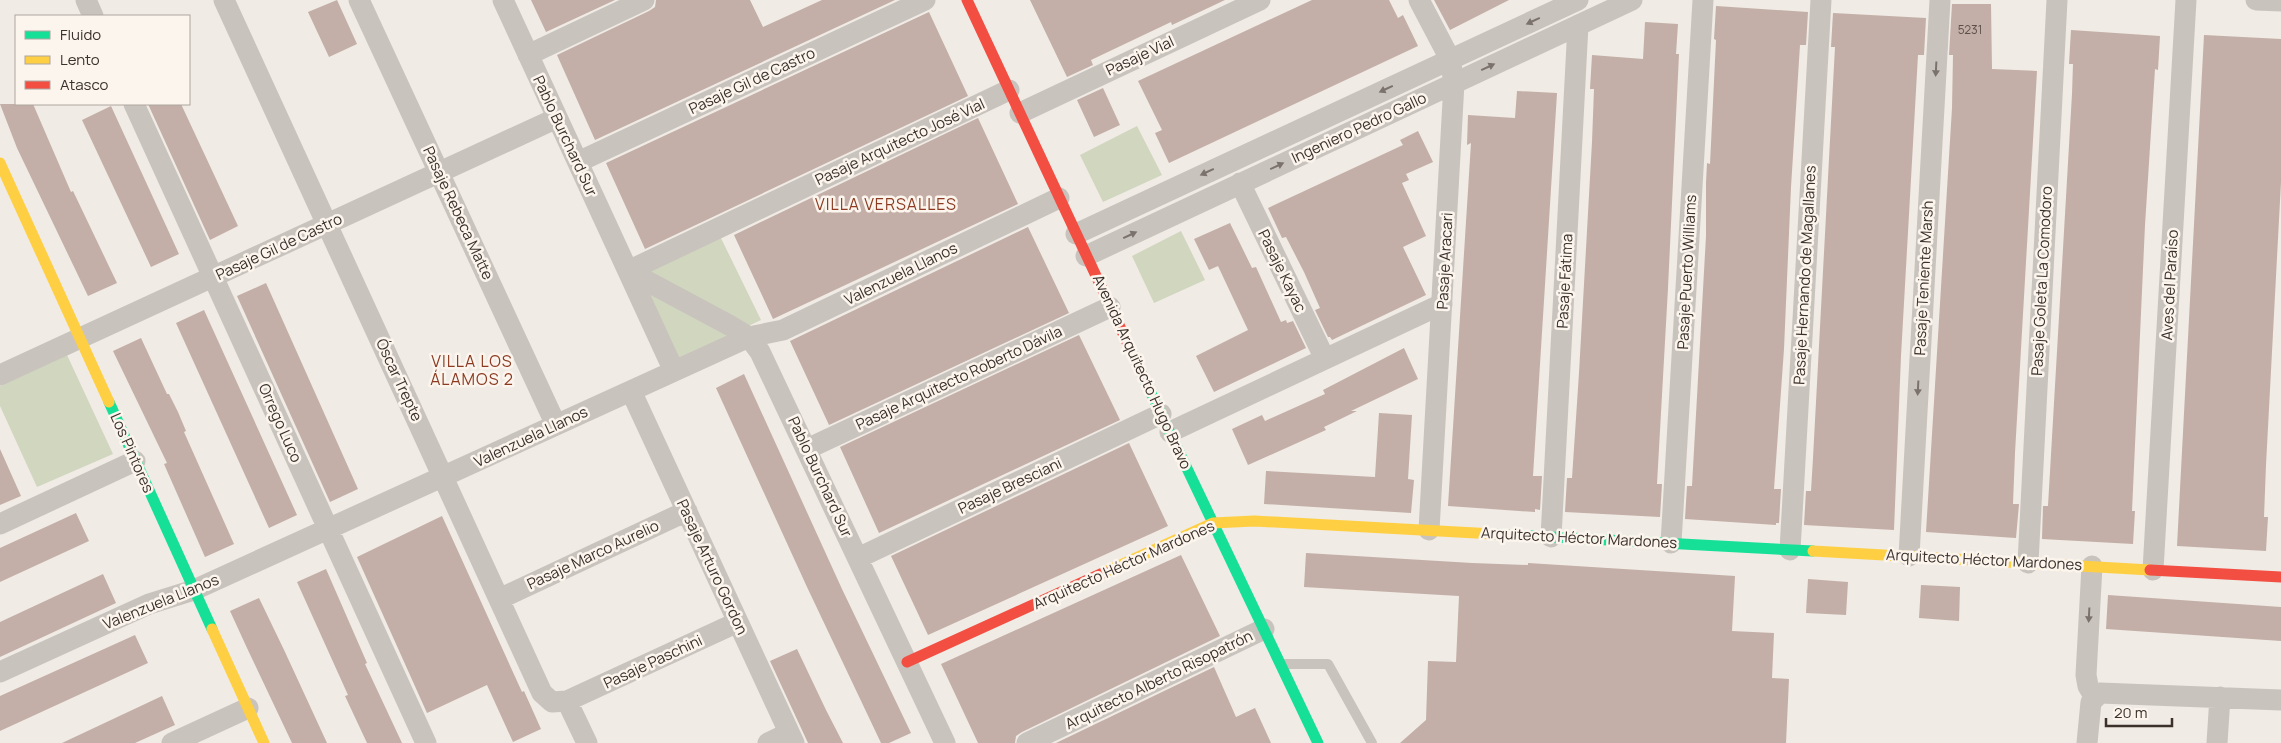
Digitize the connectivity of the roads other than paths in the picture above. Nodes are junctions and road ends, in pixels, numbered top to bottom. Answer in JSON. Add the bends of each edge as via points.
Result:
{"nodes":[{"id":1,"x":86,"y":0,"type":"edge"},
{"id":2,"x":224,"y":0,"type":"edge"},
{"id":3,"x":359,"y":0,"type":"edge"},
{"id":4,"x":503,"y":0,"type":"edge"},
{"id":5,"x":644,"y":0,"type":"edge"},
{"id":6,"x":925,"y":0,"type":"edge"},
{"id":7,"x":1260,"y":0,"type":"edge"},
{"id":8,"x":1419,"y":0,"type":"edge"},
{"id":9,"x":1578,"y":0,"type":"edge"},
{"id":10,"x":1632,"y":0,"type":"edge"},
{"id":11,"x":1703,"y":0,"type":"edge"},
{"id":12,"x":1820,"y":0,"type":"edge"},
{"id":13,"x":1940,"y":0,"type":"edge"},
{"id":14,"x":2057,"y":0,"type":"edge"},
{"id":15,"x":2186,"y":0,"type":"edge"},
{"id":16,"x":2256,"y":0,"type":"edge"},
{"id":17,"x":970,"y":1,"type":"edge"},
{"id":18,"x":2281,"y":1,"type":"edge"},
{"id":19,"x":1554,"y":5,"type":"edge"},
{"id":20,"x":93,"y":15,"type":"edge"},
{"id":21,"x":1578,"y":25,"type":"junction"},
{"id":22,"x":528,"y":55,"type":"junction"},
{"id":23,"x":1450,"y":59,"type":"junction"},
{"id":24,"x":1454,"y":83,"type":"junction"},
{"id":25,"x":1009,"y":90,"type":"junction"},
{"id":26,"x":134,"y":105,"type":"edge"},
{"id":27,"x":1020,"y":113,"type":"junction"},
{"id":28,"x":557,"y":118,"type":"junction"},
{"id":29,"x":578,"y":162,"type":"junction"},
{"id":30,"x":0,"y":164,"type":"edge"},
{"id":31,"x":439,"y":173,"type":"junction"},
{"id":32,"x":1240,"y":183,"type":"junction"},
{"id":33,"x":1059,"y":198,"type":"junction"},
{"id":34,"x":327,"y":224,"type":"junction"},
{"id":35,"x":1076,"y":234,"type":"junction"},
{"id":36,"x":1086,"y":256,"type":"junction"},
{"id":37,"x":628,"y":271,"type":"junction"},
{"id":38,"x":214,"y":276,"type":"junction"},
{"id":39,"x":1442,"y":304,"type":"junction"},
{"id":40,"x":1110,"y":307,"type":"junction"},
{"id":41,"x":80,"y":338,"type":"junction"},
{"id":42,"x":748,"y":338,"type":"junction"},
{"id":43,"x":1325,"y":359,"type":"junction"},
{"id":44,"x":674,"y":371,"type":"junction"},
{"id":45,"x":0,"y":375,"type":"edge"},
{"id":46,"x":631,"y":391,"type":"junction"},
{"id":47,"x":1166,"y":423,"type":"junction"},
{"id":48,"x":556,"y":425,"type":"junction"},
{"id":49,"x":807,"y":449,"type":"junction"},
{"id":50,"x":135,"y":461,"type":"junction"},
{"id":51,"x":443,"y":477,"type":"junction"},
{"id":52,"x":687,"y":511,"type":"junction"},
{"id":53,"x":1213,"y":523,"type":"junction"},
{"id":54,"x":0,"y":524,"type":"edge"},
{"id":55,"x":328,"y":529,"type":"junction"},
{"id":56,"x":1429,"y":530,"type":"junction"},
{"id":57,"x":1551,"y":537,"type":"junction"},
{"id":58,"x":1671,"y":543,"type":"junction"},
{"id":59,"x":1790,"y":550,"type":"junction"},
{"id":60,"x":1909,"y":556,"type":"junction"},
{"id":61,"x":858,"y":558,"type":"junction"},
{"id":62,"x":2028,"y":563,"type":"junction"},
{"id":63,"x":2092,"y":566,"type":"junction"},
{"id":64,"x":2281,"y":567,"type":"edge"},
{"id":65,"x":2154,"y":570,"type":"junction"},
{"id":66,"x":2281,"y":577,"type":"edge"},
{"id":67,"x":194,"y":590,"type":"junction"},
{"id":68,"x":499,"y":599,"type":"junction"},
{"id":69,"x":738,"y":622,"type":"junction"},
{"id":70,"x":1264,"y":629,"type":"junction"},
{"id":71,"x":907,"y":662,"type":"junction"},
{"id":72,"x":1280,"y":664,"type":"junction"},
{"id":73,"x":0,"y":672,"type":"edge"},
{"id":74,"x":2094,"y":696,"type":"junction"},
{"id":75,"x":2220,"y":697,"type":"junction"},
{"id":76,"x":2281,"y":700,"type":"edge"},
{"id":77,"x":568,"y":701,"type":"junction"},
{"id":78,"x":248,"y":708,"type":"junction"},
{"id":79,"x":792,"y":738,"type":"edge"},
{"id":80,"x":1313,"y":741,"type":"edge"},
{"id":81,"x":172,"y":743,"type":"edge"},
{"id":82,"x":264,"y":743,"type":"edge"},
{"id":83,"x":426,"y":743,"type":"edge"},
{"id":84,"x":587,"y":743,"type":"edge"},
{"id":85,"x":768,"y":743,"type":"edge"},
{"id":86,"x":945,"y":743,"type":"edge"},
{"id":87,"x":1027,"y":743,"type":"edge"},
{"id":88,"x":1372,"y":743,"type":"edge"},
{"id":89,"x":2087,"y":743,"type":"edge"},
{"id":90,"x":2217,"y":743,"type":"edge"}],
"edges":[{"from":1,"to":20,"type":"street"},
{"from":2,"to":34,"type":"street","name":"Óscar Trepte"},
{"from":3,"to":31,"type":"street","name":"Pasaje Rebeca Matte"},
{"from":4,"to":22,"type":"street","name":"Pablo Burchard Sur"},
{"from":5,"to":22,"type":"street"},
{"from":6,"to":29,"type":"street","name":"Pasaje Gil de Castro"},
{"from":7,"to":27,"type":"street","name":"Pasaje Vial"},
{"from":8,"to":23,"type":"street","name":"Pasaje Aracari"},
{"from":9,"to":19,"type":"street","name":"Ingeniero Pedro Gallo"},
{"from":10,"to":21,"type":"street","name":"Ingeniero Pedro Gallo"},
{"from":11,"to":58,"type":"street","name":"Pasaje Puerto Williams"},
{"from":12,"to":59,"type":"street","name":"Pasaje Hernando de Magallanes"},
{"from":13,"to":60,"type":"street","name":"Pasaje Teniente Marsh","one_way":true},
{"from":14,"to":62,"type":"street","name":"Pasaje Goleta La Comodoro"},
{"from":15,"to":65,"type":"street","name":"Aves del Paraíso"},
{"from":16,"to":18,"type":"street"},
{"from":17,"to":25,"type":"street","name":"Avenida Arquitecto Hugo Bravo"},
{"from":19,"to":23,"type":"street","name":"Ingeniero Pedro Gallo","one_way":true},
{"from":24,"to":21,"type":"street","name":"Ingeniero Pedro Gallo","one_way":true},
{"from":21,"to":57,"type":"street","name":"Pasaje Fátima"},
{"from":22,"to":28,"type":"street","name":"Pablo Burchard Sur"},
{"from":23,"to":24,"type":"street","name":"Pasaje Aracari"},
{"from":23,"to":35,"type":"street","name":"Ingeniero Pedro Gallo","one_way":true},
{"from":32,"to":24,"type":"street","name":"Ingeniero Pedro Gallo","one_way":true},
{"from":24,"to":39,"type":"street","name":"Pasaje Aracari"},
{"from":25,"to":27,"type":"street","name":"Avenida Arquitecto Hugo Bravo"},
{"from":25,"to":37,"type":"street","name":"Pasaje Arquitecto José Vial"},
{"from":26,"to":38,"type":"street","name":"Orrego Luco"},
{"from":27,"to":33,"type":"street","name":"Avenida Arquitecto Hugo Bravo"},
{"from":28,"to":29,"type":"street","name":"Pablo Burchard Sur"},
{"from":28,"to":31,"type":"street","name":"Pasaje Gil de Castro"},
{"from":29,"to":37,"type":"street","name":"Pablo Burchard Sur"},
{"from":30,"to":41,"type":"street","name":"Los Pintores"},
{"from":31,"to":34,"type":"street","name":"Pasaje Gil de Castro"},
{"from":31,"to":48,"type":"street","name":"Pasaje Rebeca Matte"},
{"from":36,"to":32,"type":"street","name":"Ingeniero Pedro Gallo","one_way":true},
{"from":32,"to":43,"type":"street","name":"Pasaje Kayac"},
{"from":33,"to":35,"type":"street","name":"Avenida Arquitecto Hugo Bravo"},
{"from":33,"to":42,"type":"street","name":"Valenzuela Llanos","via":[[783,330]]},
{"from":34,"to":38,"type":"street","name":"Pasaje Gil de Castro"},
{"from":34,"to":51,"type":"street","name":"Óscar Trepte"},
{"from":35,"to":36,"type":"street","name":"Avenida Arquitecto Hugo Bravo"},
{"from":36,"to":40,"type":"street","name":"Avenida Arquitecto Hugo Bravo"},
{"from":37,"to":42,"type":"street","name":"Pablo Burchard Sur"},
{"from":37,"to":44,"type":"street","name":"Pablo Burchard Sur"},
{"from":38,"to":41,"type":"street","name":"Pasaje Gil de Castro"},
{"from":38,"to":55,"type":"street","name":"Orrego Luco"},
{"from":39,"to":43,"type":"street","name":"Pasaje Bresciani"},
{"from":39,"to":56,"type":"street","name":"Pasaje Aracari"},
{"from":40,"to":47,"type":"street","name":"Avenida Arquitecto Hugo Bravo"},
{"from":40,"to":49,"type":"street","name":"Pasaje Arquitecto Roberto Dávila"},
{"from":41,"to":45,"type":"street","name":"Pasaje Gil de Castro"},
{"from":41,"to":50,"type":"street","name":"Los Pintores"},
{"from":42,"to":44,"type":"street","name":"Valenzuela Llanos"},
{"from":42,"to":49,"type":"street","name":"Pablo Burchard Sur","via":[[760,352]]},
{"from":43,"to":47,"type":"street","name":"Pasaje Bresciani"},
{"from":44,"to":46,"type":"street","name":"Valenzuela Llanos"},
{"from":46,"to":48,"type":"street","name":"Valenzuela Llanos"},
{"from":46,"to":52,"type":"street","name":"Pasaje Arturo Gordon"},
{"from":47,"to":53,"type":"street","name":"Avenida Arquitecto Hugo Bravo"},
{"from":47,"to":61,"type":"street","name":"Pasaje Bresciani"},
{"from":48,"to":51,"type":"street","name":"Valenzuela Llanos"},
{"from":49,"to":61,"type":"street","name":"Pablo Burchard Sur"},
{"from":50,"to":54,"type":"street"},
{"from":50,"to":67,"type":"street","name":"Los Pintores"},
{"from":51,"to":55,"type":"street","name":"Valenzuela Llanos"},
{"from":51,"to":68,"type":"street","name":"Óscar Trepte"},
{"from":52,"to":68,"type":"street","name":"Pasaje Marco Aurelio"},
{"from":52,"to":69,"type":"street","name":"Pasaje Arturo Gordon"},
{"from":53,"to":56,"type":"street","name":"Arquitecto Héctor Mardones","via":[[1254,521]]},
{"from":53,"to":70,"type":"street","name":"Avenida Arquitecto Hugo Bravo"},
{"from":53,"to":71,"type":"street","name":"Arquitecto Héctor Mardones"},
{"from":55,"to":67,"type":"street","name":"Valenzuela Llanos"},
{"from":55,"to":83,"type":"street","name":"Orrego Luco"},
{"from":56,"to":57,"type":"street","name":"Arquitecto Héctor Mardones"},
{"from":57,"to":58,"type":"street","name":"Arquitecto Héctor Mardones"},
{"from":58,"to":59,"type":"street","name":"Arquitecto Héctor Mardones"},
{"from":59,"to":60,"type":"street","name":"Arquitecto Héctor Mardones"},
{"from":60,"to":62,"type":"street","name":"Arquitecto Héctor Mardones"},
{"from":61,"to":71,"type":"street","name":"Pablo Burchard Sur"},
{"from":62,"to":63,"type":"street","name":"Arquitecto Héctor Mardones"},
{"from":63,"to":65,"type":"street","name":"Arquitecto Héctor Mardones"},
{"from":63,"to":74,"type":"street","one_way":true,"via":[[2086,675]]},
{"from":64,"to":66,"type":"street"},
{"from":65,"to":66,"type":"street","name":"Arquitecto Héctor Mardones"},
{"from":67,"to":73,"type":"street","name":"Valenzuela Llanos","via":[[149,604]]},
{"from":67,"to":78,"type":"street","name":"Los Pintores"},
{"from":68,"to":77,"type":"street","name":"Óscar Trepte","via":[[542,693],[552,702]]},
{"from":69,"to":77,"type":"street","name":"Pasaje Paschini"},
{"from":69,"to":79,"type":"street","name":"Pasaje Arturo Gordon"},
{"from":70,"to":72,"type":"street","name":"Avenida Arquitecto Hugo Bravo"},
{"from":70,"to":87,"type":"street","name":"Arquitecto Alberto Risopatrón"},
{"from":71,"to":86,"type":"street","name":"Pablo Burchard Sur"},
{"from":72,"to":80,"type":"street","name":"Avenida Arquitecto Hugo Bravo"},
{"from":72,"to":88,"type":"lane","via":[[1328,664]]},
{"from":74,"to":75,"type":"street","via":[[2106,691]]},
{"from":74,"to":89,"type":"street","via":[[2089,708]]},
{"from":75,"to":76,"type":"street"},
{"from":75,"to":90,"type":"street"},
{"from":77,"to":84,"type":"street"},
{"from":78,"to":81,"type":"street"},
{"from":78,"to":82,"type":"street","name":"Los Pintores"},
{"from":79,"to":85,"type":"street"}]}
